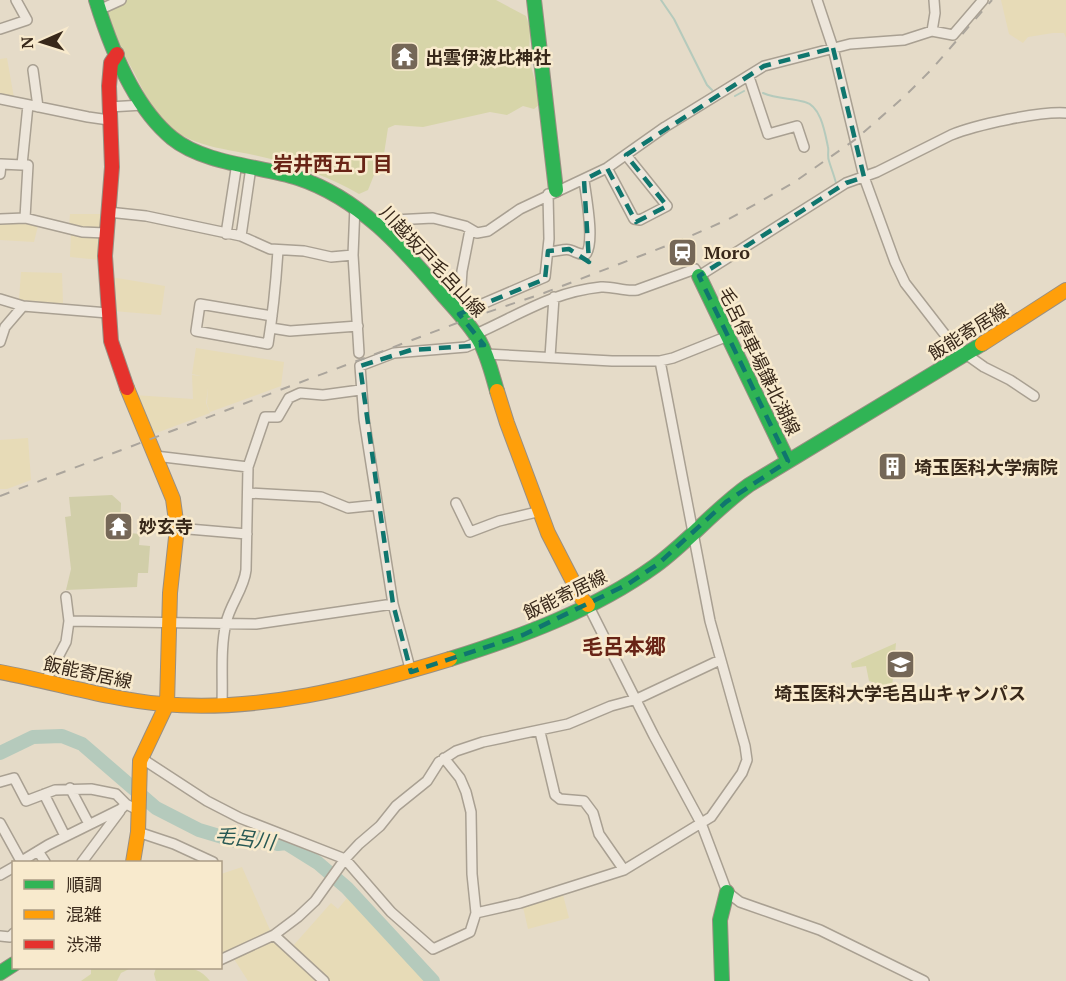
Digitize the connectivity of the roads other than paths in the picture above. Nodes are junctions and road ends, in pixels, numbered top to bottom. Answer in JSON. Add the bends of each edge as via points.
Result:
{"nodes":[{"id":1,"x":16,"y":0,"type":"edge"},
{"id":2,"x":121,"y":0,"type":"edge"},
{"id":3,"x":534,"y":0,"type":"edge"},
{"id":4,"x":817,"y":0,"type":"edge"},
{"id":5,"x":934,"y":0,"type":"edge"},
{"id":6,"x":983,"y":0,"type":"edge"},
{"id":7,"x":97,"y":5,"type":"edge"},
{"id":8,"x":0,"y":29,"type":"edge"},
{"id":9,"x":932,"y":31,"type":"junction"},
{"id":10,"x":833,"y":48,"type":"junction"},
{"id":11,"x":117,"y":54,"type":"junction"},
{"id":12,"x":33,"y":70,"type":"dead end"},
{"id":13,"x":749,"y":77,"type":"junction"},
{"id":14,"x":0,"y":99,"type":"edge"},
{"id":15,"x":142,"y":105,"type":"junction"},
{"id":16,"x":33,"y":106,"type":"junction"},
{"id":17,"x":109,"y":113,"type":"junction"},
{"id":18,"x":1066,"y":113,"type":"edge"},
{"id":19,"x":804,"y":147,"type":"dead end"},
{"id":20,"x":626,"y":155,"type":"junction"},
{"id":21,"x":237,"y":163,"type":"junction"},
{"id":22,"x":22,"y":165,"type":"junction"},
{"id":23,"x":251,"y":166,"type":"junction"},
{"id":24,"x":607,"y":168,"type":"junction"},
{"id":25,"x":0,"y":174,"type":"edge"},
{"id":26,"x":864,"y":177,"type":"junction"},
{"id":27,"x":584,"y":180,"type":"junction"},
{"id":28,"x":552,"y":192,"type":"junction"},
{"id":29,"x":355,"y":206,"type":"junction"},
{"id":30,"x":108,"y":212,"type":"junction"},
{"id":31,"x":25,"y":218,"type":"junction"},
{"id":32,"x":0,"y":219,"type":"edge"},
{"id":33,"x":374,"y":221,"type":"junction"},
{"id":34,"x":470,"y":230,"type":"junction"},
{"id":35,"x":106,"y":233,"type":"junction"},
{"id":36,"x":226,"y":234,"type":"junction"},
{"id":37,"x":241,"y":236,"type":"junction"},
{"id":38,"x":278,"y":250,"type":"junction"},
{"id":39,"x":548,"y":251,"type":"junction"},
{"id":40,"x":353,"y":255,"type":"junction"},
{"id":41,"x":699,"y":276,"type":"junction"},
{"id":42,"x":1066,"y":290,"type":"edge"},
{"id":43,"x":554,"y":297,"type":"junction"},
{"id":44,"x":0,"y":299,"type":"edge"},
{"id":45,"x":23,"y":306,"type":"junction"},
{"id":46,"x":108,"y":313,"type":"junction"},
{"id":47,"x":459,"y":314,"type":"junction"},
{"id":48,"x":272,"y":316,"type":"junction"},
{"id":49,"x":357,"y":326,"type":"junction"},
{"id":50,"x":271,"y":328,"type":"junction"},
{"id":51,"x":728,"y":336,"type":"junction"},
{"id":52,"x":0,"y":342,"type":"edge"},
{"id":53,"x":481,"y":343,"type":"junction"},
{"id":54,"x":359,"y":353,"type":"dead end"},
{"id":55,"x":965,"y":354,"type":"junction"},
{"id":56,"x":550,"y":357,"type":"junction"},
{"id":57,"x":660,"y":361,"type":"junction"},
{"id":58,"x":360,"y":390,"type":"junction"},
{"id":59,"x":1034,"y":396,"type":"dead end"},
{"id":60,"x":155,"y":456,"type":"junction"},
{"id":61,"x":788,"y":461,"type":"junction"},
{"id":62,"x":248,"y":467,"type":"junction"},
{"id":63,"x":248,"y":493,"type":"junction"},
{"id":64,"x":456,"y":503,"type":"dead end"},
{"id":65,"x":377,"y":505,"type":"junction"},
{"id":66,"x":541,"y":511,"type":"junction"},
{"id":67,"x":177,"y":528,"type":"junction"},
{"id":68,"x":693,"y":532,"type":"junction"},
{"id":69,"x":248,"y":534,"type":"junction"},
{"id":70,"x":66,"y":597,"type":"dead end"},
{"id":71,"x":393,"y":604,"type":"junction"},
{"id":72,"x":588,"y":605,"type":"junction"},
{"id":73,"x":69,"y":621,"type":"junction"},
{"id":74,"x":170,"y":623,"type":"junction"},
{"id":75,"x":226,"y":624,"type":"junction"},
{"id":76,"x":720,"y":660,"type":"junction"},
{"id":77,"x":0,"y":672,"type":"edge"},
{"id":78,"x":411,"y":672,"type":"junction"},
{"id":79,"x":46,"y":680,"type":"junction"},
{"id":80,"x":637,"y":699,"type":"junction"},
{"id":81,"x":167,"y":704,"type":"junction"},
{"id":82,"x":222,"y":704,"type":"junction"},
{"id":83,"x":540,"y":732,"type":"junction"},
{"id":84,"x":444,"y":758,"type":"junction"},
{"id":85,"x":140,"y":762,"type":"junction"},
{"id":86,"x":0,"y":782,"type":"edge"},
{"id":87,"x":70,"y":789,"type":"junction"},
{"id":88,"x":44,"y":794,"type":"junction"},
{"id":89,"x":131,"y":806,"type":"junction"},
{"id":90,"x":701,"y":823,"type":"junction"},
{"id":91,"x":0,"y":824,"type":"edge"},
{"id":92,"x":89,"y":824,"type":"junction"},
{"id":93,"x":138,"y":832,"type":"junction"},
{"id":94,"x":65,"y":836,"type":"junction"},
{"id":95,"x":38,"y":851,"type":"junction"},
{"id":96,"x":17,"y":861,"type":"edge"},
{"id":97,"x":23,"y":861,"type":"edge"},
{"id":98,"x":44,"y":861,"type":"edge"},
{"id":99,"x":83,"y":861,"type":"edge"},
{"id":100,"x":133,"y":861,"type":"edge"},
{"id":101,"x":211,"y":861,"type":"edge"},
{"id":102,"x":343,"y":861,"type":"junction"},
{"id":103,"x":624,"y":870,"type":"junction"},
{"id":104,"x":728,"y":892,"type":"junction"},
{"id":105,"x":476,"y":913,"type":"junction"},
{"id":106,"x":274,"y":935,"type":"junction"},
{"id":107,"x":222,"y":959,"type":"edge"},
{"id":108,"x":324,"y":981,"type":"edge"},
{"id":109,"x":722,"y":981,"type":"edge"},
{"id":110,"x":924,"y":981,"type":"edge"}],
"edges":[{"from":1,"to":8,"type":"street","via":[[27,20]]},
{"from":2,"to":7,"type":"street"},
{"from":3,"to":28,"type":"main road"},
{"from":4,"to":10,"type":"street"},
{"from":5,"to":9,"type":"street"},
{"from":6,"to":9,"type":"street","via":[[953,35]]},
{"from":7,"to":11,"type":"main road","name":"川越坂戸毛呂山線"},
{"from":9,"to":10,"type":"street","via":[[904,40]]},
{"from":10,"to":13,"type":"street","via":[[764,66]]},
{"from":10,"to":26,"type":"street"},
{"from":11,"to":15,"type":"main road","name":"川越坂戸毛呂山線"},
{"from":11,"to":17,"type":"main road","via":[[111,63]]},
{"from":12,"to":16,"type":"street"},
{"from":13,"to":19,"type":"street","via":[[768,134],[797,126]]},
{"from":13,"to":20,"type":"street"},
{"from":14,"to":16,"type":"street"},
{"from":15,"to":17,"type":"street"},
{"from":15,"to":21,"type":"main road","name":"川越坂戸毛呂山線","via":[[172,139],[198,152]]},
{"from":16,"to":17,"type":"street"},
{"from":16,"to":22,"type":"street"},
{"from":17,"to":30,"type":"main road","via":[[112,166]]},
{"from":18,"to":26,"type":"street","via":[[963,130]]},
{"from":20,"to":24,"type":"street"},
{"from":20,"to":24,"type":"street","via":[[668,206],[640,220],[634,219]]},
{"from":21,"to":23,"type":"main road","name":"川越坂戸毛呂山線"},
{"from":21,"to":36,"type":"street"},
{"from":22,"to":25,"type":"street","via":[[1,164]]},
{"from":22,"to":31,"type":"street","via":[[28,165]]},
{"from":23,"to":29,"type":"main road","name":"川越坂戸毛呂山線","via":[[298,177]]},
{"from":23,"to":37,"type":"street"},
{"from":24,"to":27,"type":"street"},
{"from":26,"to":41,"type":"street","via":[[846,183]]},
{"from":26,"to":55,"type":"street","via":[[905,284],[953,345]]},
{"from":27,"to":28,"type":"street"},
{"from":27,"to":39,"type":"street","via":[[589,251],[580,255],[569,249]]},
{"from":28,"to":34,"type":"street","via":[[488,231]]},
{"from":28,"to":39,"type":"street"},
{"from":29,"to":33,"type":"main road","name":"川越坂戸毛呂山線"},
{"from":29,"to":40,"type":"street"},
{"from":30,"to":35,"type":"main road"},
{"from":30,"to":36,"type":"street","via":[[147,216]]},
{"from":31,"to":32,"type":"street"},
{"from":31,"to":35,"type":"street","via":[[82,232]]},
{"from":33,"to":34,"type":"street","via":[[433,218]]},
{"from":33,"to":47,"type":"main road","name":"川越坂戸毛呂山線"},
{"from":34,"to":47,"type":"street"},
{"from":35,"to":46,"type":"main road"},
{"from":36,"to":37,"type":"street"},
{"from":37,"to":38,"type":"street"},
{"from":38,"to":40,"type":"street"},
{"from":38,"to":48,"type":"street"},
{"from":39,"to":47,"type":"street","via":[[543,279]]},
{"from":40,"to":49,"type":"street"},
{"from":41,"to":43,"type":"street","via":[[695,269],[637,290],[601,287]]},
{"from":41,"to":51,"type":"main road","name":"毛呂停車場鎌北湖線"},
{"from":42,"to":55,"type":"main road","name":"飯能寄居線"},
{"from":43,"to":53,"type":"street"},
{"from":43,"to":56,"type":"street"},
{"from":44,"to":45,"type":"street"},
{"from":45,"to":46,"type":"street"},
{"from":45,"to":52,"type":"street","via":[[5,327]]},
{"from":46,"to":60,"type":"main road","via":[[116,360]]},
{"from":47,"to":53,"type":"main road","name":"川越坂戸毛呂山線"},
{"from":48,"to":50,"type":"street"},
{"from":48,"to":50,"type":"street","via":[[200,304],[196,331],[268,344]]},
{"from":49,"to":50,"type":"street","via":[[290,331]]},
{"from":49,"to":54,"type":"street"},
{"from":51,"to":57,"type":"street"},
{"from":51,"to":61,"type":"main road","name":"毛呂停車場鎌北湖線"},
{"from":53,"to":56,"type":"street"},
{"from":53,"to":58,"type":"street","via":[[394,353],[360,366]]},
{"from":53,"to":66,"type":"main road","name":"川越坂戸毛呂山線"},
{"from":55,"to":59,"type":"street"},
{"from":55,"to":61,"type":"main road","name":"飯能寄居線"},
{"from":56,"to":57,"type":"street"},
{"from":57,"to":68,"type":"street"},
{"from":58,"to":62,"type":"street","via":[[323,395],[300,393],[289,398],[278,417],[265,417]]},
{"from":58,"to":65,"type":"street"},
{"from":60,"to":62,"type":"street"},
{"from":60,"to":67,"type":"main road","via":[[172,499]]},
{"from":61,"to":68,"type":"main road","name":"飯能寄居線","via":[[740,491]]},
{"from":62,"to":63,"type":"street"},
{"from":63,"to":65,"type":"street","via":[[321,496],[348,508]]},
{"from":63,"to":69,"type":"street"},
{"from":64,"to":66,"type":"street","via":[[470,532]]},
{"from":65,"to":71,"type":"street"},
{"from":66,"to":72,"type":"main road","name":"川越坂戸毛呂山線","via":[[557,551]]},
{"from":67,"to":69,"type":"street"},
{"from":67,"to":74,"type":"main road"},
{"from":68,"to":72,"type":"main road","name":"飯能寄居線","via":[[650,570]]},
{"from":68,"to":76,"type":"street"},
{"from":69,"to":75,"type":"street","via":[[245,578]]},
{"from":70,"to":73,"type":"street"},
{"from":71,"to":75,"type":"street","via":[[256,624]]},
{"from":71,"to":78,"type":"street"},
{"from":72,"to":78,"type":"main road","name":"飯能寄居線","via":[[523,634]]},
{"from":72,"to":80,"type":"street"},
{"from":73,"to":74,"type":"street"},
{"from":73,"to":79,"type":"street","via":[[66,642]]},
{"from":74,"to":75,"type":"street"},
{"from":74,"to":81,"type":"main road"},
{"from":75,"to":82,"type":"street"},
{"from":76,"to":80,"type":"street"},
{"from":76,"to":90,"type":"street","via":[[747,760],[711,817]]},
{"from":77,"to":79,"type":"main road","name":"飯能寄居線"},
{"from":78,"to":82,"type":"main road","name":"飯能寄居線","via":[[325,693]]},
{"from":79,"to":81,"type":"main road","name":"飯能寄居線"},
{"from":80,"to":83,"type":"street"},
{"from":80,"to":90,"type":"street"},
{"from":81,"to":82,"type":"main road","name":"飯能寄居線"},
{"from":81,"to":85,"type":"main road"},
{"from":83,"to":84,"type":"street","via":[[468,746]]},
{"from":83,"to":103,"type":"street","via":[[555,795],[584,801],[593,813],[598,834]]},
{"from":84,"to":102,"type":"street","via":[[427,781],[396,806]]},
{"from":84,"to":105,"type":"street","via":[[460,778],[471,812]]},
{"from":85,"to":89,"type":"main road"},
{"from":85,"to":102,"type":"street","via":[[240,818]]},
{"from":86,"to":88,"type":"street","via":[[14,778],[26,801]]},
{"from":87,"to":88,"type":"street"},
{"from":87,"to":89,"type":"street","via":[[116,794]]},
{"from":87,"to":92,"type":"street"},
{"from":88,"to":94,"type":"street"},
{"from":89,"to":92,"type":"street"},
{"from":89,"to":93,"type":"main road"},
{"from":89,"to":99,"type":"street"},
{"from":90,"to":103,"type":"street"},
{"from":90,"to":104,"type":"street"},
{"from":91,"to":96,"type":"street"},
{"from":92,"to":94,"type":"street"},
{"from":93,"to":100,"type":"main road"},
{"from":93,"to":101,"type":"street"},
{"from":94,"to":95,"type":"street"},
{"from":95,"to":97,"type":"street"},
{"from":95,"to":98,"type":"street"},
{"from":102,"to":105,"type":"street","via":[[433,949],[470,932]]},
{"from":102,"to":106,"type":"street","via":[[315,901]]},
{"from":103,"to":105,"type":"street"},
{"from":104,"to":109,"type":"main road","via":[[719,927]]},
{"from":104,"to":110,"type":"street","via":[[740,902],[820,930]]},
{"from":106,"to":107,"type":"street"},
{"from":106,"to":108,"type":"street"}]}
